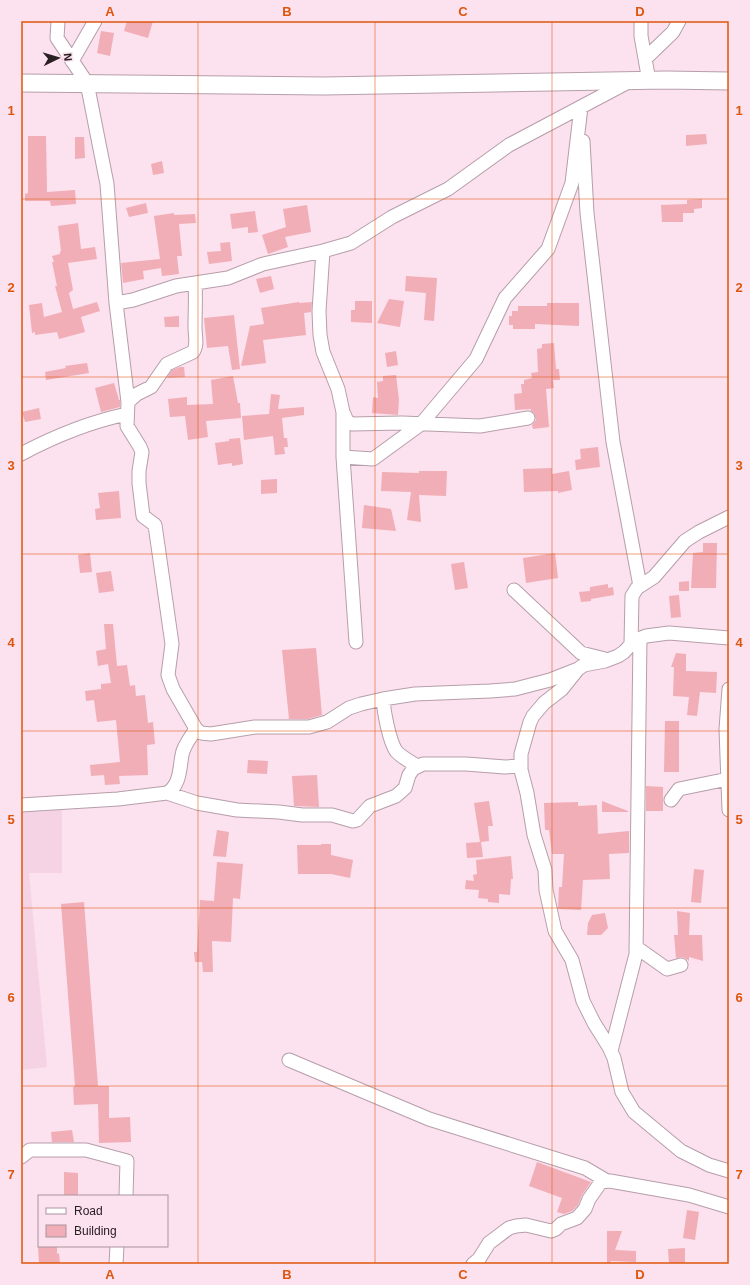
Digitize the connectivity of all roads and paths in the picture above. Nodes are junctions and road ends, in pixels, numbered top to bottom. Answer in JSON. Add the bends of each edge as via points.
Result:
{"nodes":[{"id":1,"x":58,"y":21,"type":"edge"},
{"id":2,"x":95,"y":21,"type":"edge"},
{"id":3,"x":641,"y":21,"type":"edge"},
{"id":4,"x":679,"y":21,"type":"edge"},
{"id":5,"x":645,"y":59,"type":"junction"},
{"id":6,"x":72,"y":60,"type":"junction"},
{"id":7,"x":630,"y":81,"type":"junction"},
{"id":8,"x":649,"y":81,"type":"junction"},
{"id":9,"x":729,"y":81,"type":"edge"},
{"id":10,"x":21,"y":83,"type":"edge"},
{"id":11,"x":87,"y":83,"type":"junction"},
{"id":12,"x":581,"y":107,"type":"junction"},
{"id":13,"x":323,"y":251,"type":"junction"},
{"id":14,"x":195,"y":283,"type":"junction"},
{"id":15,"x":116,"y":303,"type":"junction"},
{"id":16,"x":127,"y":408,"type":"junction"},
{"id":17,"x":343,"y":412,"type":"junction"},
{"id":18,"x":528,"y":418,"type":"dead end"},
{"id":19,"x":421,"y":424,"type":"junction"},
{"id":20,"x":21,"y":454,"type":"edge"},
{"id":21,"x":343,"y":457,"type":"junction"},
{"id":22,"x":729,"y":517,"type":"edge"},
{"id":23,"x":640,"y":586,"type":"junction"},
{"id":24,"x":514,"y":590,"type":"dead end"},
{"id":25,"x":729,"y":638,"type":"edge"},
{"id":26,"x":636,"y":641,"type":"junction"},
{"id":27,"x":356,"y":642,"type":"dead end"},
{"id":28,"x":609,"y":660,"type":"junction"},
{"id":29,"x":578,"y":669,"type":"junction"},
{"id":30,"x":729,"y":689,"type":"edge"},
{"id":31,"x":383,"y":699,"type":"junction"},
{"id":32,"x":196,"y":729,"type":"junction"},
{"id":33,"x":728,"y":748,"type":"edge"},
{"id":34,"x":417,"y":766,"type":"junction"},
{"id":35,"x":520,"y":766,"type":"junction"},
{"id":36,"x":728,"y":779,"type":"junction"},
{"id":37,"x":167,"y":794,"type":"junction"},
{"id":38,"x":671,"y":800,"type":"dead end"},
{"id":39,"x":21,"y":805,"type":"edge"},
{"id":40,"x":729,"y":810,"type":"edge"},
{"id":41,"x":636,"y":946,"type":"junction"},
{"id":42,"x":681,"y":965,"type":"dead end"},
{"id":43,"x":611,"y":1051,"type":"junction"},
{"id":44,"x":289,"y":1060,"type":"dead end"},
{"id":45,"x":21,"y":1157,"type":"edge"},
{"id":46,"x":729,"y":1171,"type":"edge"},
{"id":47,"x":607,"y":1181,"type":"junction"},
{"id":48,"x":126,"y":1195,"type":"edge"},
{"id":49,"x":729,"y":1208,"type":"edge"},
{"id":50,"x":117,"y":1247,"type":"edge"},
{"id":51,"x":116,"y":1264,"type":"edge"},
{"id":52,"x":473,"y":1264,"type":"edge"}],
"edges":[{"from":1,"to":6,"type":"street","via":[[57,38]]},
{"from":2,"to":6,"type":"street"},
{"from":3,"to":5,"type":"street"},
{"from":4,"to":5,"type":"street","via":[[673,32]]},
{"from":5,"to":8,"type":"street"},
{"from":6,"to":11,"type":"street"},
{"from":7,"to":8,"type":"main road"},
{"from":7,"to":11,"type":"main road","via":[[330,86]]},
{"from":7,"to":12,"type":"street"},
{"from":8,"to":9,"type":"main road"},
{"from":10,"to":11,"type":"main road"},
{"from":11,"to":15,"type":"street","via":[[107,184]]},
{"from":12,"to":13,"type":"street","via":[[510,145],[448,189],[392,217],[351,243]]},
{"from":12,"to":19,"type":"street","via":[[572,183],[548,249],[505,298],[476,359]]},
{"from":12,"to":23,"type":"street","via":[[587,213],[613,442]]},
{"from":13,"to":14,"type":"street","via":[[263,264],[228,278]]},
{"from":13,"to":17,"type":"street","via":[[320,335],[325,359],[338,389]]},
{"from":14,"to":15,"type":"street"},
{"from":14,"to":16,"type":"street","via":[[195,350],[166,364],[151,387],[137,394]]},
{"from":15,"to":16,"type":"street"},
{"from":16,"to":20,"type":"street","via":[[49,439]]},
{"from":16,"to":32,"type":"street","via":[[128,429],[142,449],[139,483],[143,516],[155,525],[172,644],[168,675],[173,689]]},
{"from":17,"to":19,"type":"street","via":[[347,421],[352,424]]},
{"from":17,"to":21,"type":"street"},
{"from":18,"to":19,"type":"street","via":[[480,426]]},
{"from":19,"to":21,"type":"street","via":[[373,459]]},
{"from":21,"to":27,"type":"street"},
{"from":22,"to":23,"type":"street","via":[[684,541],[654,577]]},
{"from":23,"to":26,"type":"street","via":[[632,596]]},
{"from":24,"to":28,"type":"street","via":[[581,653]]},
{"from":25,"to":26,"type":"street","via":[[653,634]]},
{"from":26,"to":28,"type":"street","via":[[622,654]]},
{"from":26,"to":41,"type":"street"},
{"from":28,"to":29,"type":"street","via":[[584,665]]},
{"from":29,"to":31,"type":"street","via":[[550,680],[515,689],[415,694]]},
{"from":29,"to":35,"type":"street","via":[[562,689],[544,703],[533,716],[524,740]]},
{"from":30,"to":33,"type":"street"},
{"from":31,"to":32,"type":"street","via":[[349,708],[327,722],[308,727],[255,727],[210,734],[201,733]]},
{"from":31,"to":34,"type":"street","via":[[394,747],[398,753]]},
{"from":32,"to":37,"type":"street","via":[[182,753],[177,782]]},
{"from":33,"to":36,"type":"street"},
{"from":34,"to":35,"type":"street","via":[[449,763]]},
{"from":34,"to":37,"type":"street","via":[[409,775],[405,788],[396,796],[370,806],[354,821],[332,815],[237,810],[197,803]]},
{"from":35,"to":43,"type":"street","via":[[534,835],[545,873],[555,931],[572,960],[585,1006]]},
{"from":36,"to":38,"type":"street","via":[[679,789]]},
{"from":36,"to":40,"type":"street"},
{"from":37,"to":39,"type":"street"},
{"from":41,"to":42,"type":"street","via":[[667,969]]},
{"from":41,"to":43,"type":"street"},
{"from":43,"to":46,"type":"street","via":[[622,1092],[634,1112],[681,1151],[709,1165]]},
{"from":44,"to":47,"type":"street","via":[[429,1119],[586,1168]]},
{"from":45,"to":48,"type":"street","via":[[30,1150],[86,1150],[127,1161]]},
{"from":47,"to":49,"type":"street","via":[[689,1194]]},
{"from":47,"to":52,"type":"street","via":[[601,1182],[577,1218],[552,1230],[526,1225],[509,1228],[489,1243]]},
{"from":50,"to":51,"type":"street"}]}
